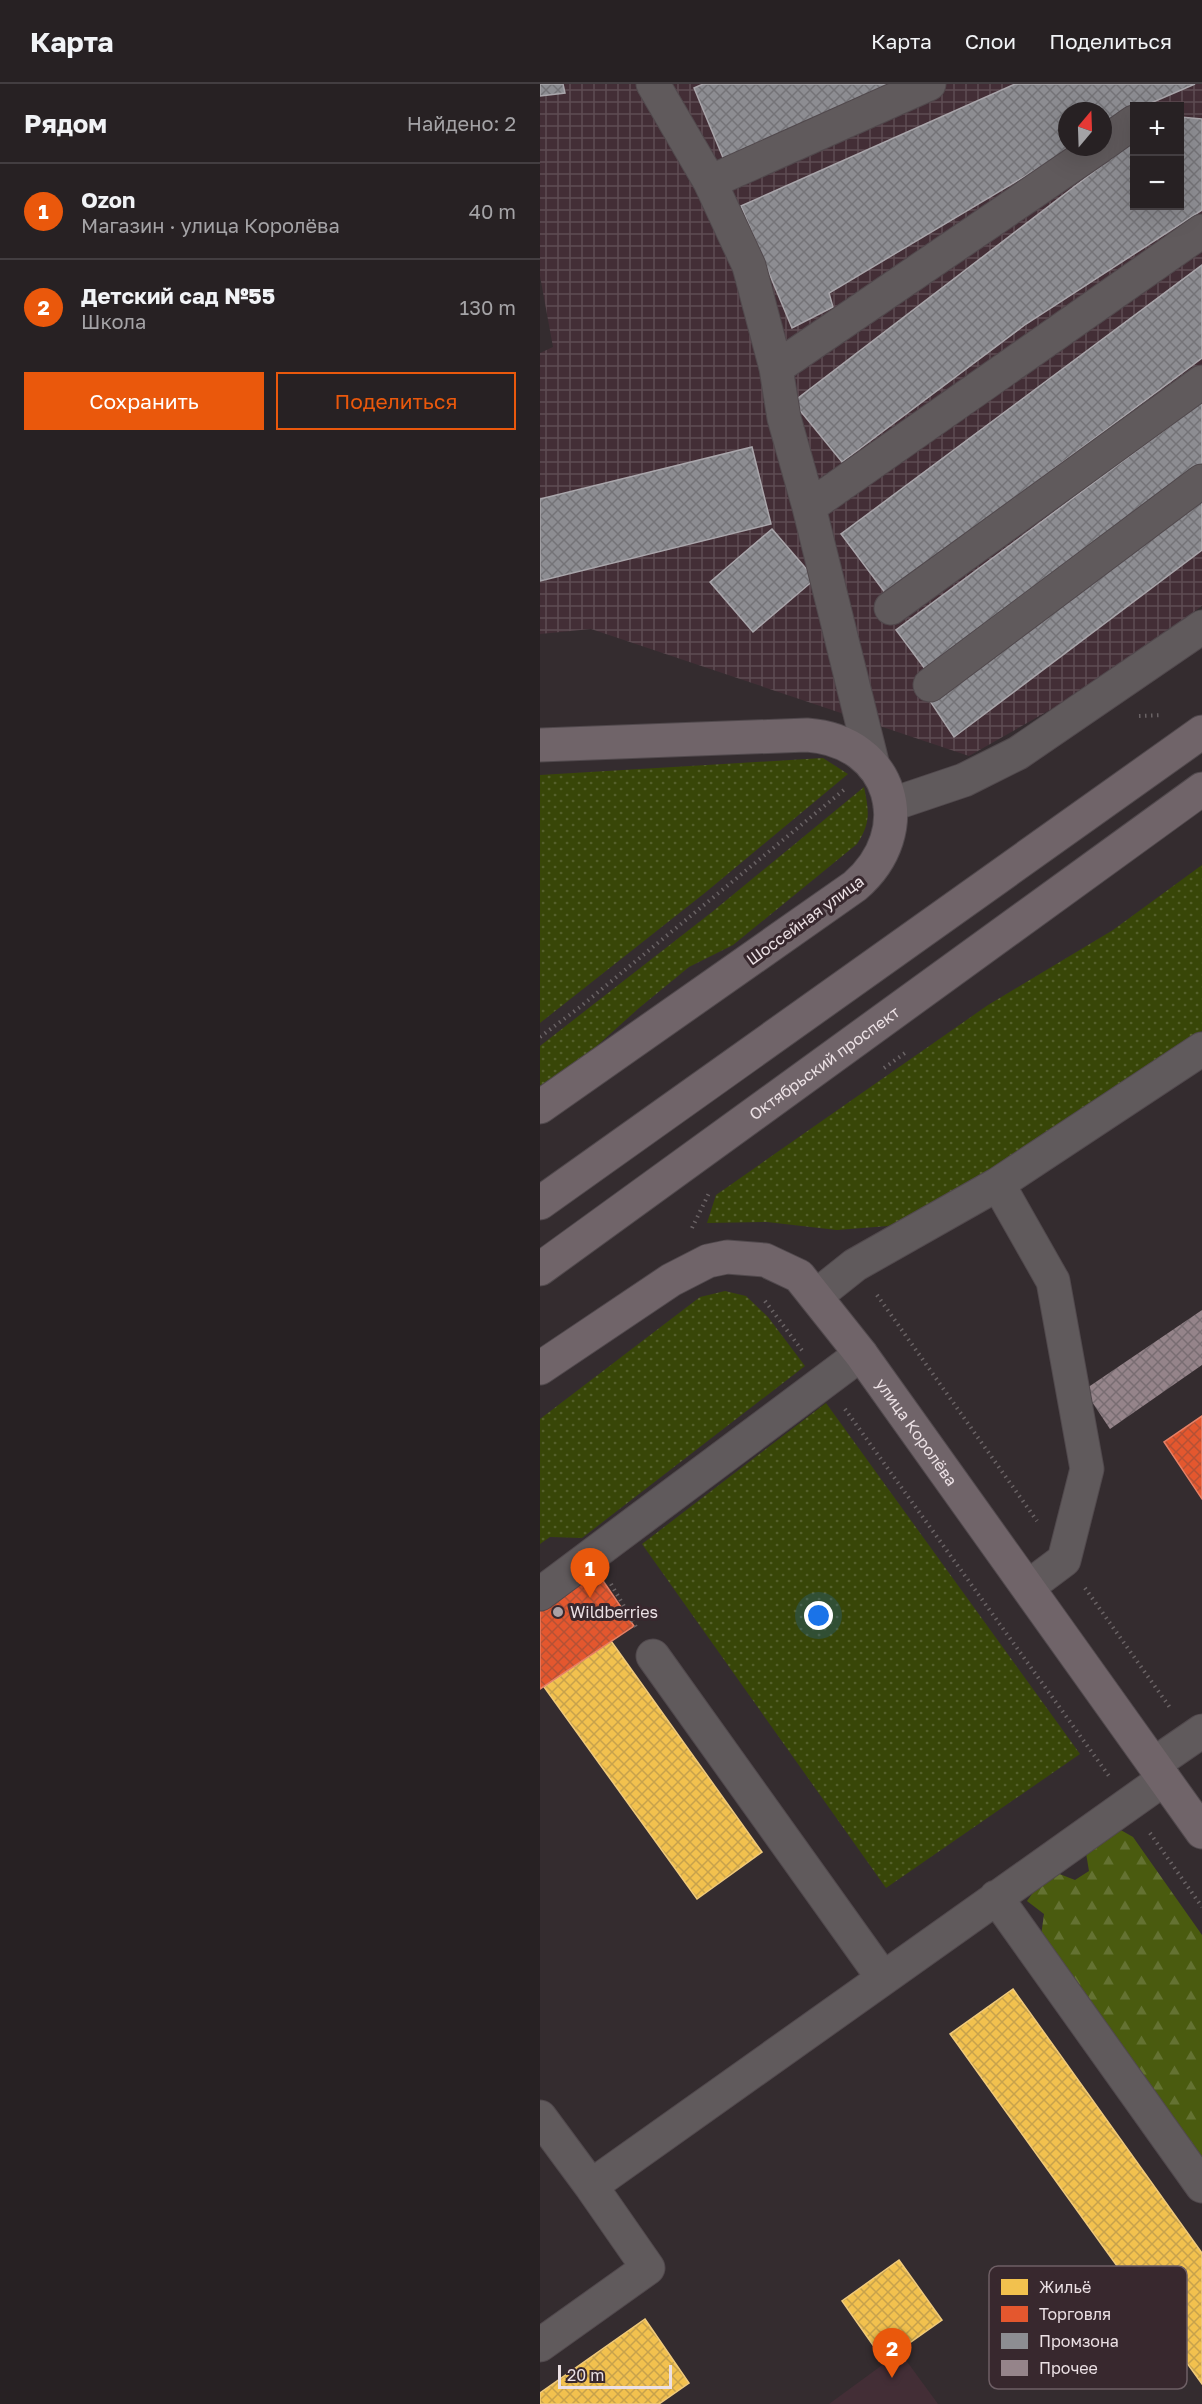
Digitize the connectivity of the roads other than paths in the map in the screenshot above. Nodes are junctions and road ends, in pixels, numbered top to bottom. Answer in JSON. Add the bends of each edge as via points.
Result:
{"nodes":[{"id":1,"x":929,"y":84,"type":"edge"},
{"id":2,"x":657,"y":85,"type":"edge"},
{"id":3,"x":1130,"y":125,"type":"edge"},
{"id":4,"x":1112,"y":138,"type":"edge"},
{"id":5,"x":1086,"y":156,"type":"edge"},
{"id":6,"x":710,"y":182,"type":"junction"},
{"id":7,"x":1202,"y":231,"type":"edge"},
{"id":8,"x":776,"y":368,"type":"junction"},
{"id":9,"x":1202,"y":382,"type":"edge"},
{"id":10,"x":1202,"y":480,"type":"edge"},
{"id":11,"x":809,"y":507,"type":"junction"},
{"id":12,"x":891,"y":608,"type":"dead end"},
{"id":13,"x":1202,"y":627,"type":"edge"},
{"id":14,"x":930,"y":685,"type":"dead end"},
{"id":15,"x":1202,"y":732,"type":"edge"},
{"id":16,"x":540,"y":745,"type":"edge"},
{"id":17,"x":873,"y":766,"type":"junction"},
{"id":18,"x":1202,"y":789,"type":"edge"},
{"id":19,"x":890,"y":805,"type":"junction"},
{"id":20,"x":1202,"y":1049,"type":"edge"},
{"id":21,"x":540,"y":1107,"type":"edge"},
{"id":22,"x":998,"y":1184,"type":"junction"},
{"id":23,"x":540,"y":1203,"type":"edge"},
{"id":24,"x":540,"y":1269,"type":"edge"},
{"id":25,"x":816,"y":1296,"type":"junction"},
{"id":26,"x":861,"y":1354,"type":"junction"},
{"id":27,"x":540,"y":1368,"type":"edge"},
{"id":28,"x":1028,"y":1587,"type":"junction"},
{"id":29,"x":540,"y":1594,"type":"edge"},
{"id":30,"x":653,"y":1656,"type":"road end"},
{"id":31,"x":1197,"y":1735,"type":"edge"},
{"id":32,"x":1159,"y":1772,"type":"junction"},
{"id":33,"x":1202,"y":1832,"type":"edge"},
{"id":34,"x":996,"y":1897,"type":"junction"},
{"id":35,"x":883,"y":1978,"type":"junction"},
{"id":36,"x":540,"y":2117,"type":"edge"},
{"id":37,"x":591,"y":2186,"type":"junction"},
{"id":38,"x":1202,"y":2186,"type":"edge"},
{"id":39,"x":540,"y":2345,"type":"edge"}],
"edges":[{"from":1,"to":6,"type":"street"},
{"from":2,"to":6,"type":"street"},
{"from":3,"to":4,"type":"street"},
{"from":5,"to":8,"type":"street"},
{"from":6,"to":8,"type":"street","via":[[749,266]]},
{"from":7,"to":11,"type":"street"},
{"from":8,"to":11,"type":"street","via":[[784,418]]},
{"from":9,"to":12,"type":"street"},
{"from":10,"to":14,"type":"street"},
{"from":11,"to":17,"type":"street"},
{"from":13,"to":19,"type":"street","via":[[1018,753],[964,780]]},
{"from":15,"to":23,"type":"main road"},
{"from":16,"to":17,"type":"main road","name":"Шоссейная улица","via":[[807,735],[844,742]]},
{"from":17,"to":19,"type":"main road","name":"Шоссейная улица"},
{"from":18,"to":24,"type":"main road","name":"Октябрьский проспект"},
{"from":19,"to":21,"type":"main road","name":"Шоссейная улица","via":[[886,845],[874,868],[855,886]]},
{"from":20,"to":22,"type":"street"},
{"from":22,"to":25,"type":"street","via":[[855,1264]]},
{"from":22,"to":28,"type":"street","via":[[1053,1281],[1088,1469],[1064,1560]]},
{"from":25,"to":26,"type":"main road","name":"улица Королёва"},
{"from":25,"to":27,"type":"main road","name":"улица Королёва","via":[[799,1276],[765,1260],[727,1257],[708,1261],[671,1280]]},
{"from":26,"to":28,"type":"main road","name":"улица Королёва"},
{"from":26,"to":29,"type":"street"},
{"from":28,"to":32,"type":"main road","name":"улица Королёва"},
{"from":30,"to":35,"type":"street"},
{"from":31,"to":32,"type":"street"},
{"from":32,"to":33,"type":"main road","name":"улица Королёва"},
{"from":32,"to":34,"type":"street","via":[[1129,1803]]},
{"from":34,"to":35,"type":"street"},
{"from":34,"to":38,"type":"street"},
{"from":35,"to":37,"type":"street"},
{"from":36,"to":37,"type":"street"},
{"from":37,"to":39,"type":"street","via":[[648,2268]]}]}
